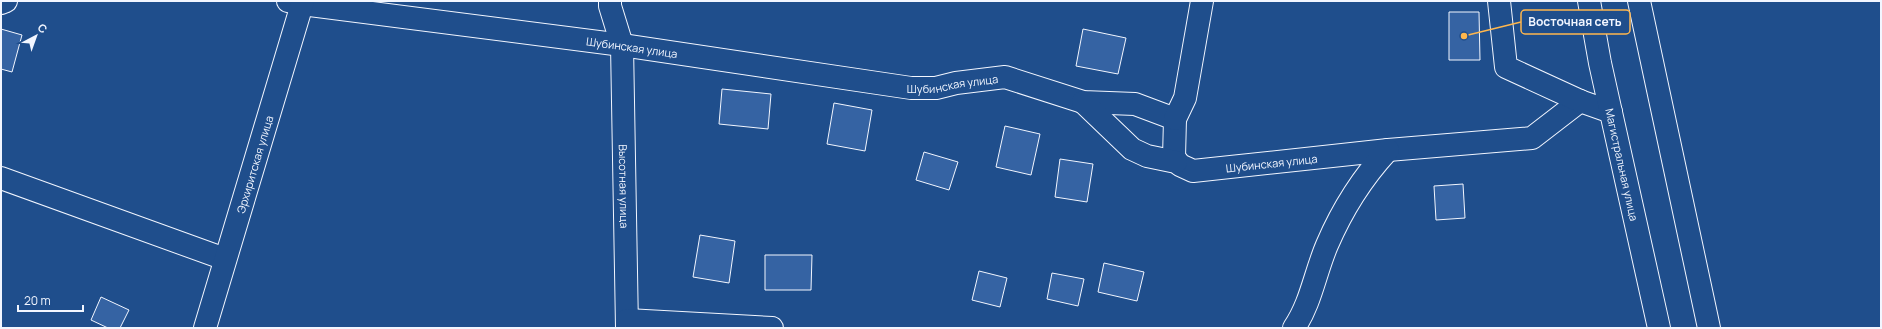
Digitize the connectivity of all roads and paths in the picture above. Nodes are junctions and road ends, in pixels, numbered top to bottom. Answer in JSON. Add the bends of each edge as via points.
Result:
{"nodes":[{"id":1,"x":6,"y":1,"type":"edge"},
{"id":2,"x":610,"y":1,"type":"edge"},
{"id":3,"x":1202,"y":1,"type":"edge"},
{"id":4,"x":1499,"y":1,"type":"edge"},
{"id":5,"x":1589,"y":1,"type":"edge"},
{"id":6,"x":1639,"y":1,"type":"edge"},
{"id":7,"x":298,"y":2,"type":"edge"},
{"id":8,"x":1,"y":3,"type":"edge"},
{"id":9,"x":622,"y":44,"type":"junction"},
{"id":10,"x":1580,"y":101,"type":"junction"},
{"id":11,"x":1083,"y":102,"type":"junction"},
{"id":12,"x":1611,"y":112,"type":"junction"},
{"id":13,"x":1175,"y":119,"type":"junction"},
{"id":14,"x":1388,"y":150,"type":"junction"},
{"id":15,"x":1176,"y":162,"type":"junction"},
{"id":16,"x":1,"y":178,"type":"edge"},
{"id":17,"x":226,"y":259,"type":"junction"},
{"id":18,"x":627,"y":324,"type":"edge"},
{"id":19,"x":205,"y":328,"type":"edge"},
{"id":20,"x":772,"y":328,"type":"edge"},
{"id":21,"x":1294,"y":328,"type":"edge"},
{"id":22,"x":1659,"y":328,"type":"edge"},
{"id":23,"x":1709,"y":328,"type":"edge"}],
"edges":[{"from":1,"to":8,"type":"main road"},
{"from":2,"to":9,"type":"main road","name":"Высотная улица"},
{"from":3,"to":13,"type":"main road","via":[[1185,98]]},
{"from":4,"to":10,"type":"main road","via":[[1506,67]]},
{"from":5,"to":12,"type":"main road","name":"Магистральная улица"},
{"from":6,"to":23,"type":"main road"},
{"from":7,"to":9,"type":"main road","name":"Шубинская улица"},
{"from":7,"to":17,"type":"main road","name":"Эрхиритская улица"},
{"from":9,"to":11,"type":"main road","name":"Шубинская улица","via":[[911,88],[936,88],[1005,77]]},
{"from":9,"to":18,"type":"main road","name":"Высотная улица"},
{"from":10,"to":12,"type":"main road"},
{"from":10,"to":14,"type":"main road","name":"Шубинская улица","via":[[1532,138]]},
{"from":11,"to":13,"type":"main road","name":"Шубинская улица","via":[[1135,104]]},
{"from":11,"to":15,"type":"main road","name":"Шубинская улица","via":[[1132,149],[1147,156]]},
{"from":12,"to":22,"type":"main road","name":"Магистральная улица"},
{"from":13,"to":15,"type":"main road"},
{"from":14,"to":15,"type":"main road","name":"Шубинская улица","via":[[1193,171]]},
{"from":14,"to":21,"type":"main road","via":[[1349,199],[1327,245],[1305,309]]},
{"from":16,"to":17,"type":"main road"},
{"from":17,"to":19,"type":"main road","name":"Эрхиритская улица"},
{"from":18,"to":20,"type":"main road"}]}
